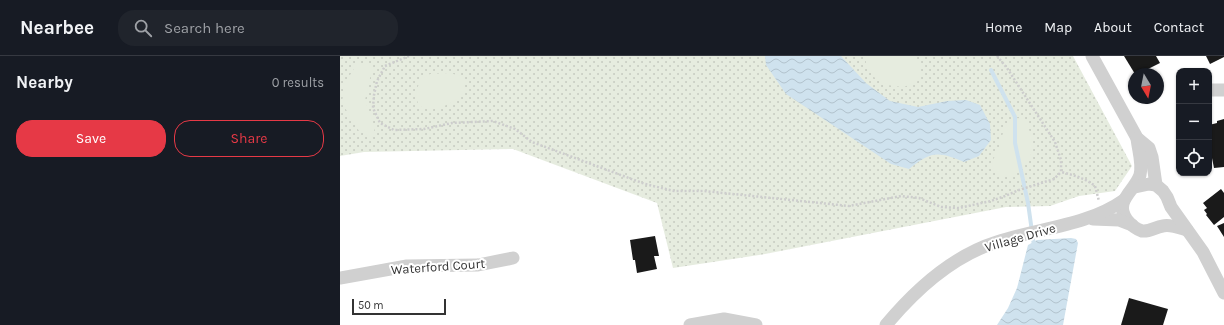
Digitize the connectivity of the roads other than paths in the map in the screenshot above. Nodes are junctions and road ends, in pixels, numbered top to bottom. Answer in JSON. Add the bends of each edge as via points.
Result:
{"nodes":[{"id":1,"x":1092,"y":56,"type":"edge"},
{"id":2,"x":1212,"y":90,"type":"edge"},
{"id":3,"x":1224,"y":90,"type":"edge"},
{"id":4,"x":1137,"y":138,"type":"junction"},
{"id":5,"x":1156,"y":185,"type":"junction"},
{"id":6,"x":1135,"y":187,"type":"junction"},
{"id":7,"x":1124,"y":200,"type":"junction"},
{"id":8,"x":1170,"y":207,"type":"junction"},
{"id":9,"x":1085,"y":219,"type":"junction"},
{"id":10,"x":1132,"y":225,"type":"junction"},
{"id":11,"x":1163,"y":226,"type":"junction"},
{"id":12,"x":1187,"y":230,"type":"junction"},
{"id":13,"x":513,"y":258,"type":"dead end"},
{"id":14,"x":340,"y":278,"type":"edge"},
{"id":15,"x":1224,"y":293,"type":"edge"},
{"id":16,"x":690,"y":325,"type":"edge"},
{"id":17,"x":756,"y":325,"type":"edge"},
{"id":18,"x":886,"y":325,"type":"edge"}],
"edges":[{"from":1,"to":4,"type":"street"},
{"from":2,"to":3,"type":"street"},
{"from":4,"to":5,"type":"street","via":[[1148,148],[1152,157]]},
{"from":4,"to":6,"type":"street","via":[[1141,169]]},
{"from":5,"to":6,"type":"street","via":[[1142,184]]},
{"from":5,"to":8,"type":"street","via":[[1167,197]]},
{"from":6,"to":7,"type":"street"},
{"from":7,"to":9,"type":"street","name":"Village Drive"},
{"from":7,"to":10,"type":"street","via":[[1122,210]]},
{"from":8,"to":11,"type":"street"},
{"from":8,"to":12,"type":"street"},
{"from":9,"to":10,"type":"street","name":"Village Drive","via":[[1119,220]]},
{"from":9,"to":18,"type":"street","name":"Village Drive","via":[[996,242],[961,257],[925,283]]},
{"from":10,"to":11,"type":"street","via":[[1144,231]]},
{"from":11,"to":12,"type":"street"},
{"from":12,"to":15,"type":"street","via":[[1203,252]]},
{"from":13,"to":14,"type":"street","name":"Waterford Court","via":[[478,265],[407,266]]},
{"from":16,"to":17,"type":"street","via":[[724,319]]}]}
